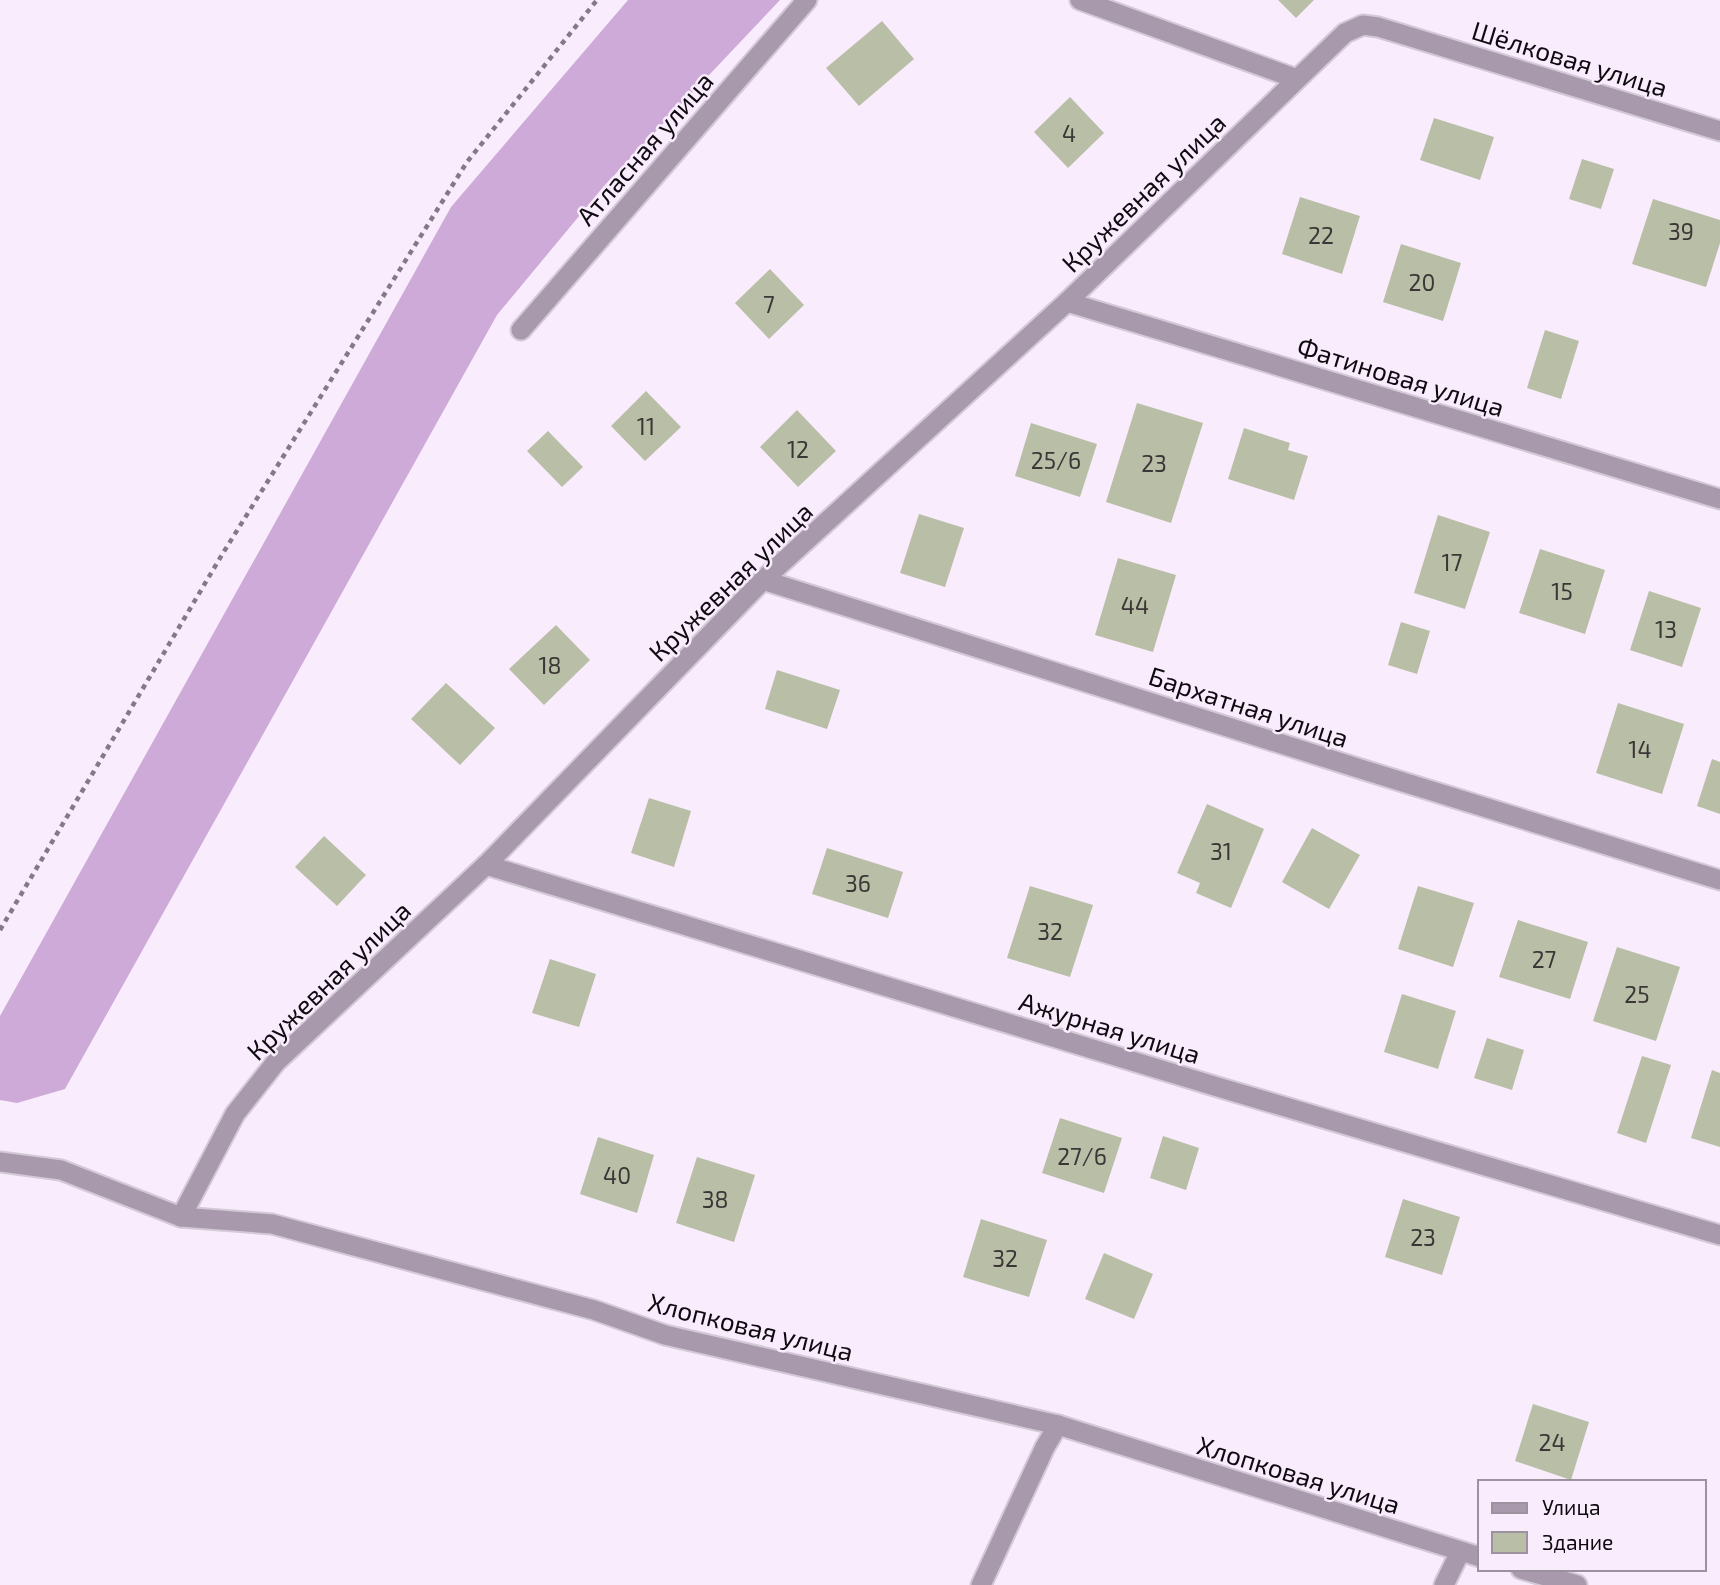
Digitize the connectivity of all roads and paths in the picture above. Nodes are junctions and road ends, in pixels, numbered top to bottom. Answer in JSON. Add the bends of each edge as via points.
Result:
{"nodes":[{"id":1,"x":597,"y":0,"type":"edge"},
{"id":2,"x":807,"y":0,"type":"edge"},
{"id":3,"x":1080,"y":0,"type":"edge"},
{"id":4,"x":1363,"y":25,"type":"joint"},
{"id":5,"x":1297,"y":79,"type":"junction"},
{"id":6,"x":1720,"y":131,"type":"edge"},
{"id":7,"x":1067,"y":302,"type":"junction"},
{"id":8,"x":521,"y":330,"type":"dead end"},
{"id":9,"x":1720,"y":499,"type":"edge"},
{"id":10,"x":763,"y":580,"type":"junction"},
{"id":11,"x":486,"y":865,"type":"junction"},
{"id":12,"x":1720,"y":880,"type":"edge"},
{"id":13,"x":0,"y":930,"type":"edge"},
{"id":14,"x":3,"y":1162,"type":"edge"},
{"id":15,"x":181,"y":1217,"type":"junction"},
{"id":16,"x":1720,"y":1235,"type":"edge"},
{"id":17,"x":1058,"y":1425,"type":"junction"},
{"id":18,"x":1460,"y":1552,"type":"junction"},
{"id":19,"x":1478,"y":1557,"type":"edge"},
{"id":20,"x":1528,"y":1571,"type":"edge"},
{"id":21,"x":981,"y":1585,"type":"edge"},
{"id":22,"x":1444,"y":1585,"type":"edge"},
{"id":23,"x":1577,"y":1585,"type":"edge"}],
"edges":[{"from":1,"to":13,"type":"path","via":[[467,162],[223,553]]},
{"from":2,"to":8,"type":"street","name":"Атласная улица"},
{"from":3,"to":5,"type":"street"},
{"from":4,"to":5,"type":"street","name":"Кружевная улица","via":[[1345,33]]},
{"from":4,"to":6,"type":"street","name":"Шёлковая улица"},
{"from":5,"to":7,"type":"street","name":"Кружевная улица"},
{"from":7,"to":9,"type":"street","name":"Фатиновая улица"},
{"from":7,"to":10,"type":"street","name":"Кружевная улица"},
{"from":10,"to":11,"type":"street","name":"Кружевная улица"},
{"from":10,"to":12,"type":"street","name":"Бархатная улица"},
{"from":11,"to":15,"type":"street","name":"Кружевная улица","via":[[276,1062],[235,1114]]},
{"from":11,"to":16,"type":"street","name":"Ажурная улица"},
{"from":14,"to":15,"type":"street","name":"Хлопковая улица","via":[[61,1170]]},
{"from":15,"to":17,"type":"street","name":"Хлопковая улица","via":[[272,1224],[594,1310],[665,1335]]},
{"from":17,"to":18,"type":"street","name":"Хлопковая улица"},
{"from":17,"to":21,"type":"street"},
{"from":18,"to":19,"type":"street","name":"Хлопковая улица"},
{"from":18,"to":22,"type":"street"},
{"from":20,"to":23,"type":"street"}]}
